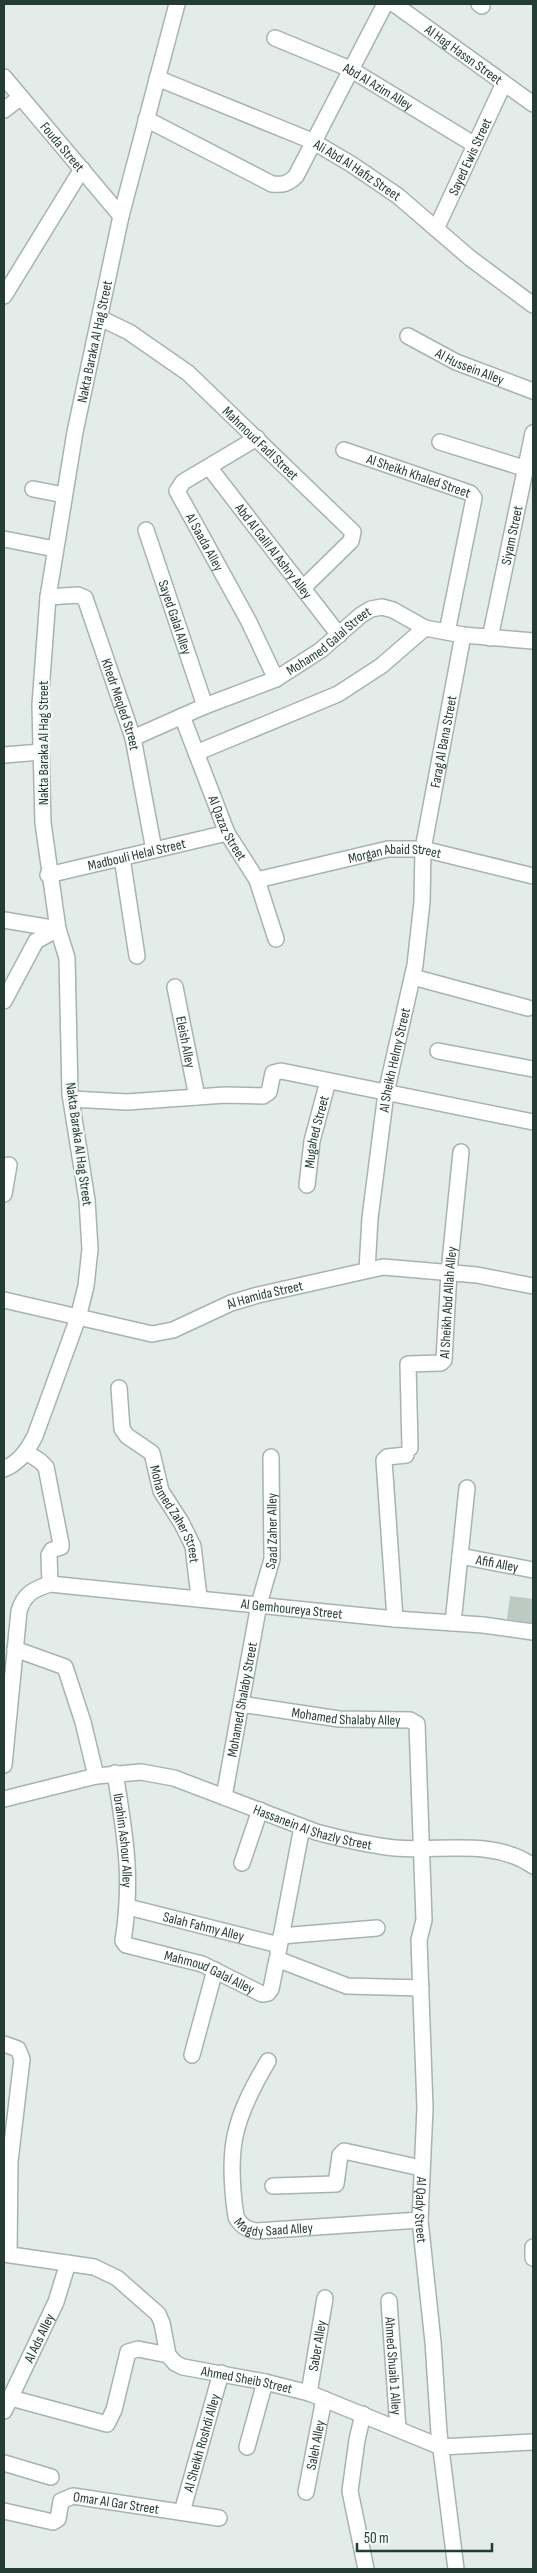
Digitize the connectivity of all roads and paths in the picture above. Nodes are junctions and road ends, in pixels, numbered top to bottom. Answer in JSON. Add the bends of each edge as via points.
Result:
{"nodes":[{"id":1,"x":177,"y":4,"type":"edge"},
{"id":2,"x":385,"y":4,"type":"edge"},
{"id":3,"x":394,"y":4,"type":"edge"},
{"id":4,"x":274,"y":38,"type":"dead end"},
{"id":5,"x":350,"y":69,"type":"junction"},
{"id":6,"x":4,"y":77,"type":"edge"},
{"id":7,"x":157,"y":78,"type":"junction"},
{"id":8,"x":504,"y":83,"type":"junction"},
{"id":9,"x":21,"y":97,"type":"junction"},
{"id":10,"x":533,"y":104,"type":"edge"},
{"id":11,"x":4,"y":110,"type":"edge"},
{"id":12,"x":146,"y":119,"type":"junction"},
{"id":13,"x":312,"y":141,"type":"junction"},
{"id":14,"x":475,"y":144,"type":"junction"},
{"id":15,"x":82,"y":169,"type":"junction"},
{"id":16,"x":122,"y":216,"type":"junction"},
{"id":17,"x":436,"y":229,"type":"junction"},
{"id":18,"x":5,"y":291,"type":"edge"},
{"id":19,"x":533,"y":305,"type":"edge"},
{"id":20,"x":100,"y":318,"type":"junction"},
{"id":21,"x":408,"y":336,"type":"dead end"},
{"id":22,"x":533,"y":391,"type":"edge"},
{"id":23,"x":533,"y":433,"type":"edge"},
{"id":24,"x":257,"y":438,"type":"junction"},
{"id":25,"x":440,"y":442,"type":"dead end"},
{"id":26,"x":344,"y":450,"type":"dead end"},
{"id":27,"x":208,"y":467,"type":"junction"},
{"id":28,"x":527,"y":469,"type":"junction"},
{"id":29,"x":33,"y":489,"type":"dead end"},
{"id":30,"x":64,"y":495,"type":"junction"},
{"id":31,"x":146,"y":530,"type":"dead end"},
{"id":32,"x":4,"y":539,"type":"edge"},
{"id":33,"x":55,"y":549,"type":"junction"},
{"id":34,"x":303,"y":588,"type":"junction"},
{"id":35,"x":48,"y":597,"type":"junction"},
{"id":36,"x":425,"y":628,"type":"junction"},
{"id":37,"x":447,"y":632,"type":"junction"},
{"id":38,"x":339,"y":635,"type":"junction"},
{"id":39,"x":463,"y":635,"type":"junction"},
{"id":40,"x":490,"y":638,"type":"junction"},
{"id":41,"x":533,"y":641,"type":"edge"},
{"id":42,"x":276,"y":679,"type":"junction"},
{"id":43,"x":205,"y":706,"type":"junction"},
{"id":44,"x":182,"y":716,"type":"junction"},
{"id":45,"x":133,"y":738,"type":"junction"},
{"id":46,"x":41,"y":752,"type":"junction"},
{"id":47,"x":196,"y":753,"type":"junction"},
{"id":48,"x":4,"y":755,"type":"edge"},
{"id":49,"x":226,"y":833,"type":"junction"},
{"id":50,"x":423,"y":848,"type":"junction"},
{"id":51,"x":154,"y":850,"type":"junction"},
{"id":52,"x":122,"y":858,"type":"junction"},
{"id":53,"x":48,"y":875,"type":"junction"},
{"id":54,"x":533,"y":876,"type":"edge"},
{"id":55,"x":257,"y":880,"type":"junction"},
{"id":56,"x":4,"y":920,"type":"edge"},
{"id":57,"x":58,"y":929,"type":"junction"},
{"id":58,"x":276,"y":939,"type":"dead end"},
{"id":59,"x":138,"y":956,"type":"dead end"},
{"id":60,"x":413,"y":978,"type":"junction"},
{"id":61,"x":175,"y":987,"type":"dead end"},
{"id":62,"x":4,"y":1001,"type":"edge"},
{"id":63,"x":528,"y":1008,"type":"dead end"},
{"id":64,"x":438,"y":1051,"type":"dead end"},
{"id":65,"x":533,"y":1069,"type":"edge"},
{"id":66,"x":328,"y":1081,"type":"junction"},
{"id":67,"x":386,"y":1093,"type":"junction"},
{"id":68,"x":197,"y":1097,"type":"junction"},
{"id":69,"x":71,"y":1099,"type":"junction"},
{"id":70,"x":533,"y":1122,"type":"edge"},
{"id":71,"x":461,"y":1152,"type":"dead end"},
{"id":72,"x":9,"y":1165,"type":"dead end"},
{"id":73,"x":307,"y":1185,"type":"dead end"},
{"id":74,"x":4,"y":1194,"type":"edge"},
{"id":75,"x":367,"y":1270,"type":"junction"},
{"id":76,"x":449,"y":1272,"type":"junction"},
{"id":77,"x":533,"y":1286,"type":"edge"},
{"id":78,"x":4,"y":1300,"type":"edge"},
{"id":79,"x":78,"y":1318,"type":"junction"},
{"id":80,"x":120,"y":1388,"type":"dead end"},
{"id":81,"x":26,"y":1452,"type":"junction"},
{"id":82,"x":271,"y":1456,"type":"dead end"},
{"id":83,"x":4,"y":1468,"type":"edge"},
{"id":84,"x":467,"y":1488,"type":"dead end"},
{"id":85,"x":460,"y":1556,"type":"junction"},
{"id":86,"x":533,"y":1570,"type":"edge"},
{"id":87,"x":50,"y":1584,"type":"junction"},
{"id":88,"x":199,"y":1597,"type":"junction"},
{"id":89,"x":260,"y":1604,"type":"junction"},
{"id":90,"x":395,"y":1619,"type":"junction"},
{"id":91,"x":454,"y":1623,"type":"junction"},
{"id":92,"x":11,"y":1628,"type":"edge"},
{"id":93,"x":533,"y":1632,"type":"edge"},
{"id":94,"x":15,"y":1649,"type":"junction"},
{"id":95,"x":241,"y":1704,"type":"junction"},
{"id":96,"x":4,"y":1765,"type":"edge"},
{"id":97,"x":115,"y":1773,"type":"junction"},
{"id":98,"x":96,"y":1776,"type":"junction"},
{"id":99,"x":224,"y":1797,"type":"junction"},
{"id":100,"x":4,"y":1799,"type":"edge"},
{"id":101,"x":260,"y":1810,"type":"junction"},
{"id":102,"x":302,"y":1827,"type":"junction"},
{"id":103,"x":421,"y":1848,"type":"junction"},
{"id":104,"x":242,"y":1863,"type":"dead end"},
{"id":105,"x":533,"y":1866,"type":"edge"},
{"id":106,"x":128,"y":1907,"type":"junction"},
{"id":107,"x":377,"y":1928,"type":"dead end"},
{"id":108,"x":279,"y":1947,"type":"junction"},
{"id":109,"x":215,"y":1970,"type":"junction"},
{"id":110,"x":421,"y":1988,"type":"junction"},
{"id":111,"x":4,"y":2044,"type":"edge"},
{"id":112,"x":192,"y":2055,"type":"dead end"},
{"id":113,"x":268,"y":2060,"type":"dead end"},
{"id":114,"x":421,"y":2168,"type":"junction"},
{"id":115,"x":273,"y":2186,"type":"dead end"},
{"id":116,"x":420,"y":2220,"type":"junction"},
{"id":117,"x":533,"y":2247,"type":"edge"},
{"id":118,"x":6,"y":2254,"type":"edge"},
{"id":119,"x":533,"y":2258,"type":"edge"},
{"id":120,"x":68,"y":2263,"type":"junction"},
{"id":121,"x":325,"y":2298,"type":"dead end"},
{"id":122,"x":389,"y":2302,"type":"dead end"},
{"id":123,"x":168,"y":2355,"type":"junction"},
{"id":124,"x":221,"y":2373,"type":"junction"},
{"id":125,"x":265,"y":2382,"type":"junction"},
{"id":126,"x":309,"y":2393,"type":"junction"},
{"id":127,"x":324,"y":2400,"type":"junction"},
{"id":128,"x":7,"y":2405,"type":"edge"},
{"id":129,"x":363,"y":2414,"type":"junction"},
{"id":130,"x":398,"y":2429,"type":"junction"},
{"id":131,"x":533,"y":2442,"type":"edge"},
{"id":132,"x":247,"y":2447,"type":"dead end"},
{"id":133,"x":442,"y":2447,"type":"junction"},
{"id":134,"x":4,"y":2463,"type":"edge"},
{"id":135,"x":51,"y":2477,"type":"dead end"},
{"id":136,"x":306,"y":2492,"type":"dead end"},
{"id":137,"x":4,"y":2511,"type":"edge"},
{"id":138,"x":182,"y":2512,"type":"junction"},
{"id":139,"x":218,"y":2518,"type":"dead end"},
{"id":140,"x":366,"y":2569,"type":"edge"},
{"id":141,"x":456,"y":2569,"type":"edge"}],
"edges":[{"from":1,"to":7,"type":"street","name":"Nakta Baraka Al Hag Street"},
{"from":2,"to":5,"type":"street"},
{"from":3,"to":8,"type":"street","name":"Al Hag Hassn Street"},
{"from":4,"to":5,"type":"street","name":"Abd Al Azim Alley"},
{"from":5,"to":13,"type":"street"},
{"from":5,"to":14,"type":"street","name":"Abd Al Azim Alley"},
{"from":6,"to":9,"type":"street","name":"Fouda Street"},
{"from":7,"to":12,"type":"street","name":"Nakta Baraka Al Hag Street"},
{"from":7,"to":13,"type":"street","name":"Ali Abd Al Hafiz Street"},
{"from":8,"to":10,"type":"street","name":"Al Hag Hassn Street"},
{"from":8,"to":14,"type":"street","name":"Sayed Ewis Street"},
{"from":9,"to":11,"type":"street"},
{"from":9,"to":15,"type":"street","name":"Fouda Street"},
{"from":12,"to":13,"type":"street","via":[[272,184],[281,185],[296,176]]},
{"from":12,"to":16,"type":"street","name":"Nakta Baraka Al Hag Street"},
{"from":13,"to":17,"type":"street","name":"Ali Abd Al Hafiz Street","via":[[390,191]]},
{"from":14,"to":17,"type":"street","name":"Sayed Ewis Street"},
{"from":15,"to":16,"type":"street","name":"Fouda Street"},
{"from":15,"to":18,"type":"street"},
{"from":16,"to":20,"type":"street","name":"Nakta Baraka Al Hag Street"},
{"from":17,"to":19,"type":"street","name":"Ali Abd Al Hafiz Street"},
{"from":20,"to":24,"type":"street","name":"Mahmoud Fadl Street","via":[[129,332],[188,373]]},
{"from":20,"to":30,"type":"street","name":"Nakta Baraka Al Hag Street"},
{"from":21,"to":22,"type":"street","name":"Al Hussein Alley","via":[[456,362]]},
{"from":23,"to":28,"type":"street","name":"Siyam Street"},
{"from":24,"to":27,"type":"street","name":"Al Saada Alley"},
{"from":24,"to":34,"type":"street","name":"Mahmoud Fadl Street","via":[[353,532],[351,541]]},
{"from":25,"to":28,"type":"street"},
{"from":26,"to":37,"type":"street","name":"Al Sheikh Khaled Street","via":[[470,493],[474,498]]},
{"from":27,"to":34,"type":"street","name":"Abd Al Galil Al Ashry Alley"},
{"from":27,"to":42,"type":"street","name":"Al Saada Alley","via":[[183,482],[178,496],[248,620]]},
{"from":28,"to":40,"type":"street","name":"Siyam Street"},
{"from":29,"to":30,"type":"street"},
{"from":30,"to":33,"type":"street","name":"Nakta Baraka Al Hag Street"},
{"from":31,"to":43,"type":"street","name":"Sayed Galal Alley"},
{"from":32,"to":33,"type":"street"},
{"from":33,"to":35,"type":"street","name":"Nakta Baraka Al Hag Street"},
{"from":34,"to":38,"type":"street","name":"Abd Al Galil Al Ashry Alley"},
{"from":35,"to":45,"type":"street","name":"Khedr Meqled Street","via":[[78,595],[85,598]]},
{"from":35,"to":46,"type":"street","name":"Nakta Baraka Al Hag Street","via":[[40,705]]},
{"from":36,"to":37,"type":"street","name":"Mohamed Galal Street"},
{"from":36,"to":38,"type":"street","name":"Mohamed Galal Street","via":[[394,610],[382,607],[361,615]]},
{"from":36,"to":47,"type":"street","via":[[381,666],[338,694]]},
{"from":37,"to":39,"type":"street","name":"Mohamed Galal Street"},
{"from":38,"to":42,"type":"street","name":"Mohamed Galal Street"},
{"from":39,"to":40,"type":"street","name":"Mohamed Galal Street"},
{"from":39,"to":50,"type":"street","name":"Farag Al Bana Street"},
{"from":40,"to":41,"type":"street","name":"Mohamed Galal Street"},
{"from":42,"to":43,"type":"street","name":"Mohamed Galal Street"},
{"from":43,"to":44,"type":"street","name":"Mohamed Galal Street"},
{"from":44,"to":45,"type":"street","name":"Mohamed Galal Street"},
{"from":44,"to":47,"type":"street","name":"Al Qazaz Street"},
{"from":45,"to":51,"type":"street","name":"Khedr Meqled Street"},
{"from":46,"to":48,"type":"street"},
{"from":46,"to":53,"type":"street","name":"Nakta Baraka Al Hag Street"},
{"from":47,"to":49,"type":"street","name":"Al Qazaz Street"},
{"from":49,"to":51,"type":"street","name":"Madbouli Helal Street"},
{"from":49,"to":55,"type":"street","name":"Al Qazaz Street"},
{"from":50,"to":54,"type":"street","name":"Morgan Abaid Street"},
{"from":50,"to":55,"type":"street","name":"Morgan Abaid Street","via":[[388,849]]},
{"from":50,"to":60,"type":"street","name":"Al Sheikh Helmy Street","via":[[420,929]]},
{"from":51,"to":52,"type":"street","name":"Madbouli Helal Street"},
{"from":52,"to":53,"type":"street","name":"Madbouli Helal Street"},
{"from":52,"to":59,"type":"street"},
{"from":53,"to":57,"type":"street","name":"Nakta Baraka Al Hag Street"},
{"from":55,"to":58,"type":"street","name":"Al Qazaz Street"},
{"from":56,"to":57,"type":"street"},
{"from":57,"to":62,"type":"street","via":[[36,941]]},
{"from":57,"to":69,"type":"street","name":"Nakta Baraka Al Hag Street","via":[[67,958]]},
{"from":60,"to":63,"type":"street"},
{"from":60,"to":67,"type":"street","name":"Al Sheikh Helmy Street"},
{"from":61,"to":68,"type":"street","name":"Eleish Alley"},
{"from":64,"to":65,"type":"street"},
{"from":66,"to":67,"type":"street"},
{"from":66,"to":68,"type":"street","via":[[278,1071],[273,1073],[267,1095]]},
{"from":66,"to":73,"type":"street","name":"Mugahed Street","via":[[312,1141]]},
{"from":67,"to":70,"type":"street"},
{"from":67,"to":75,"type":"street","name":"Al Sheikh Helmy Street","via":[[370,1218]]},
{"from":68,"to":69,"type":"street","via":[[127,1102]]},
{"from":69,"to":79,"type":"street","name":"Nakta Baraka Al Hag Street","via":[[87,1200],[90,1249]]},
{"from":71,"to":76,"type":"street","name":"Al Sheikh Abd Allah Alley"},
{"from":72,"to":74,"type":"street"},
{"from":75,"to":76,"type":"street","name":"Al Hamida Street","via":[[391,1267]]},
{"from":75,"to":79,"type":"street","name":"Al Hamida Street","via":[[240,1300],[163,1333],[141,1332]]},
{"from":76,"to":77,"type":"street","name":"Al Hamida Street"},
{"from":76,"to":90,"type":"street","name":"Al Sheikh Abd Allah Alley","via":[[443,1362],[408,1364],[408,1451],[384,1460]]},
{"from":78,"to":79,"type":"street","name":"Al Hamida Street"},
{"from":79,"to":81,"type":"street","name":"Nakta Baraka Al Hag Street"},
{"from":80,"to":88,"type":"street","name":"Mohamed Zaher Street","via":[[122,1429],[152,1453],[161,1491],[193,1546]]},
{"from":81,"to":83,"type":"street","via":[[17,1462]]},
{"from":81,"to":87,"type":"street","via":[[46,1468],[61,1544],[49,1555]]},
{"from":82,"to":89,"type":"street","name":"Saad Zaher Alley","via":[[272,1552]]},
{"from":84,"to":85,"type":"street","name":"Afifi Alley"},
{"from":85,"to":86,"type":"street","name":"Afifi Alley"},
{"from":85,"to":91,"type":"street","name":"Afifi Alley"},
{"from":87,"to":88,"type":"street","name":"Al Gemhoureya Street"},
{"from":87,"to":92,"type":"street","via":[[32,1590],[22,1601]]},
{"from":88,"to":89,"type":"street","name":"Al Gemhoureya Street"},
{"from":89,"to":90,"type":"street","name":"Al Gemhoureya Street"},
{"from":89,"to":95,"type":"street","name":"Mohamed Shalaby Street"},
{"from":90,"to":91,"type":"street","name":"Al Gemhoureya Street"},
{"from":91,"to":93,"type":"street","name":"Al Gemhoureya Street"},
{"from":92,"to":94,"type":"street"},
{"from":94,"to":96,"type":"street"},
{"from":94,"to":98,"type":"street","via":[[65,1668]]},
{"from":95,"to":99,"type":"street","name":"Mohamed Shalaby Street"},
{"from":95,"to":103,"type":"street","name":"Mohamed Shalaby Alley","via":[[339,1719],[414,1721],[417,1724]]},
{"from":97,"to":98,"type":"street","name":"Hassanein Al Shazly Street"},
{"from":97,"to":99,"type":"street","name":"Hassanein Al Shazly Street","via":[[159,1774]]},
{"from":97,"to":106,"type":"street","name":"Ibrahim Ashour Alley","via":[[128,1855]]},
{"from":98,"to":100,"type":"street","name":"Hassanein Al Shazly Street"},
{"from":99,"to":101,"type":"street","name":"Hassanein Al Shazly Street"},
{"from":101,"to":102,"type":"street","name":"Hassanein Al Shazly Street"},
{"from":101,"to":104,"type":"street"},
{"from":102,"to":103,"type":"street","name":"Hassanein Al Shazly Street","via":[[367,1844]]},
{"from":102,"to":108,"type":"street"},
{"from":103,"to":105,"type":"street","name":"Hassanein Al Shazly Street","via":[[504,1851]]},
{"from":103,"to":110,"type":"street","name":"Al Qady Street","via":[[424,1920],[419,1940]]},
{"from":106,"to":108,"type":"street","name":"Salah Fahmy Alley"},
{"from":106,"to":109,"type":"street","name":"Mahmoud Galal Alley","via":[[123,1941],[126,1945],[186,1959]]},
{"from":107,"to":108,"type":"street"},
{"from":108,"to":109,"type":"street","name":"Mahmoud Galal Alley","via":[[271,1989],[265,1994]]},
{"from":108,"to":110,"type":"street","via":[[347,1986]]},
{"from":109,"to":112,"type":"street"},
{"from":110,"to":114,"type":"street","name":"Al Qady Street","via":[[424,2108]]},
{"from":111,"to":118,"type":"street","via":[[18,2050],[22,2059],[10,2161]]},
{"from":113,"to":116,"type":"street","name":"Magdy Saad Alley","via":[[247,2096],[234,2135],[230,2176],[236,2217],[244,2228],[258,2231]]},
{"from":114,"to":115,"type":"street","via":[[344,2151],[340,2155],[336,2184]]},
{"from":114,"to":116,"type":"street","name":"Al Qady Street"},
{"from":116,"to":133,"type":"street","name":"Al Qady Street"},
{"from":117,"to":119,"type":"street"},
{"from":118,"to":120,"type":"street"},
{"from":120,"to":123,"type":"street","via":[[94,2266],[117,2278],[145,2301],[162,2323]]},
{"from":120,"to":128,"type":"street","name":"Al Ads Alley","via":[[56,2302]]},
{"from":121,"to":126,"type":"street","name":"Saber Alley"},
{"from":122,"to":130,"type":"street","name":"Ahmed Shuaib 1 Alley"},
{"from":123,"to":124,"type":"street","name":"Ahmed Sheib Street","via":[[183,2367]]},
{"from":123,"to":128,"type":"street","via":[[138,2349],[128,2352],[108,2424]]},
{"from":124,"to":125,"type":"street","name":"Ahmed Sheib Street"},
{"from":124,"to":138,"type":"street","name":"Al Sheikh Roshdi Alley"},
{"from":125,"to":126,"type":"street","name":"Ahmed Sheib Street"},
{"from":125,"to":132,"type":"street"},
{"from":126,"to":127,"type":"street","name":"Ahmed Sheib Street"},
{"from":127,"to":129,"type":"street","name":"Ahmed Sheib Street"},
{"from":127,"to":136,"type":"street","name":"Saleh Alley"},
{"from":129,"to":130,"type":"street","name":"Ahmed Sheib Street"},
{"from":129,"to":140,"type":"street","via":[[356,2440],[350,2491]]},
{"from":130,"to":133,"type":"street","name":"Ahmed Sheib Street"},
{"from":131,"to":133,"type":"street","name":"Ahmed Sheib Street"},
{"from":133,"to":141,"type":"street","name":"Al Qady Street"},
{"from":134,"to":135,"type":"street"},
{"from":137,"to":138,"type":"street","name":"Omar Al Gar Street","via":[[53,2522],[58,2519],[61,2501],[73,2496]]},
{"from":138,"to":139,"type":"street","name":"Omar Al Gar Street"}]}
